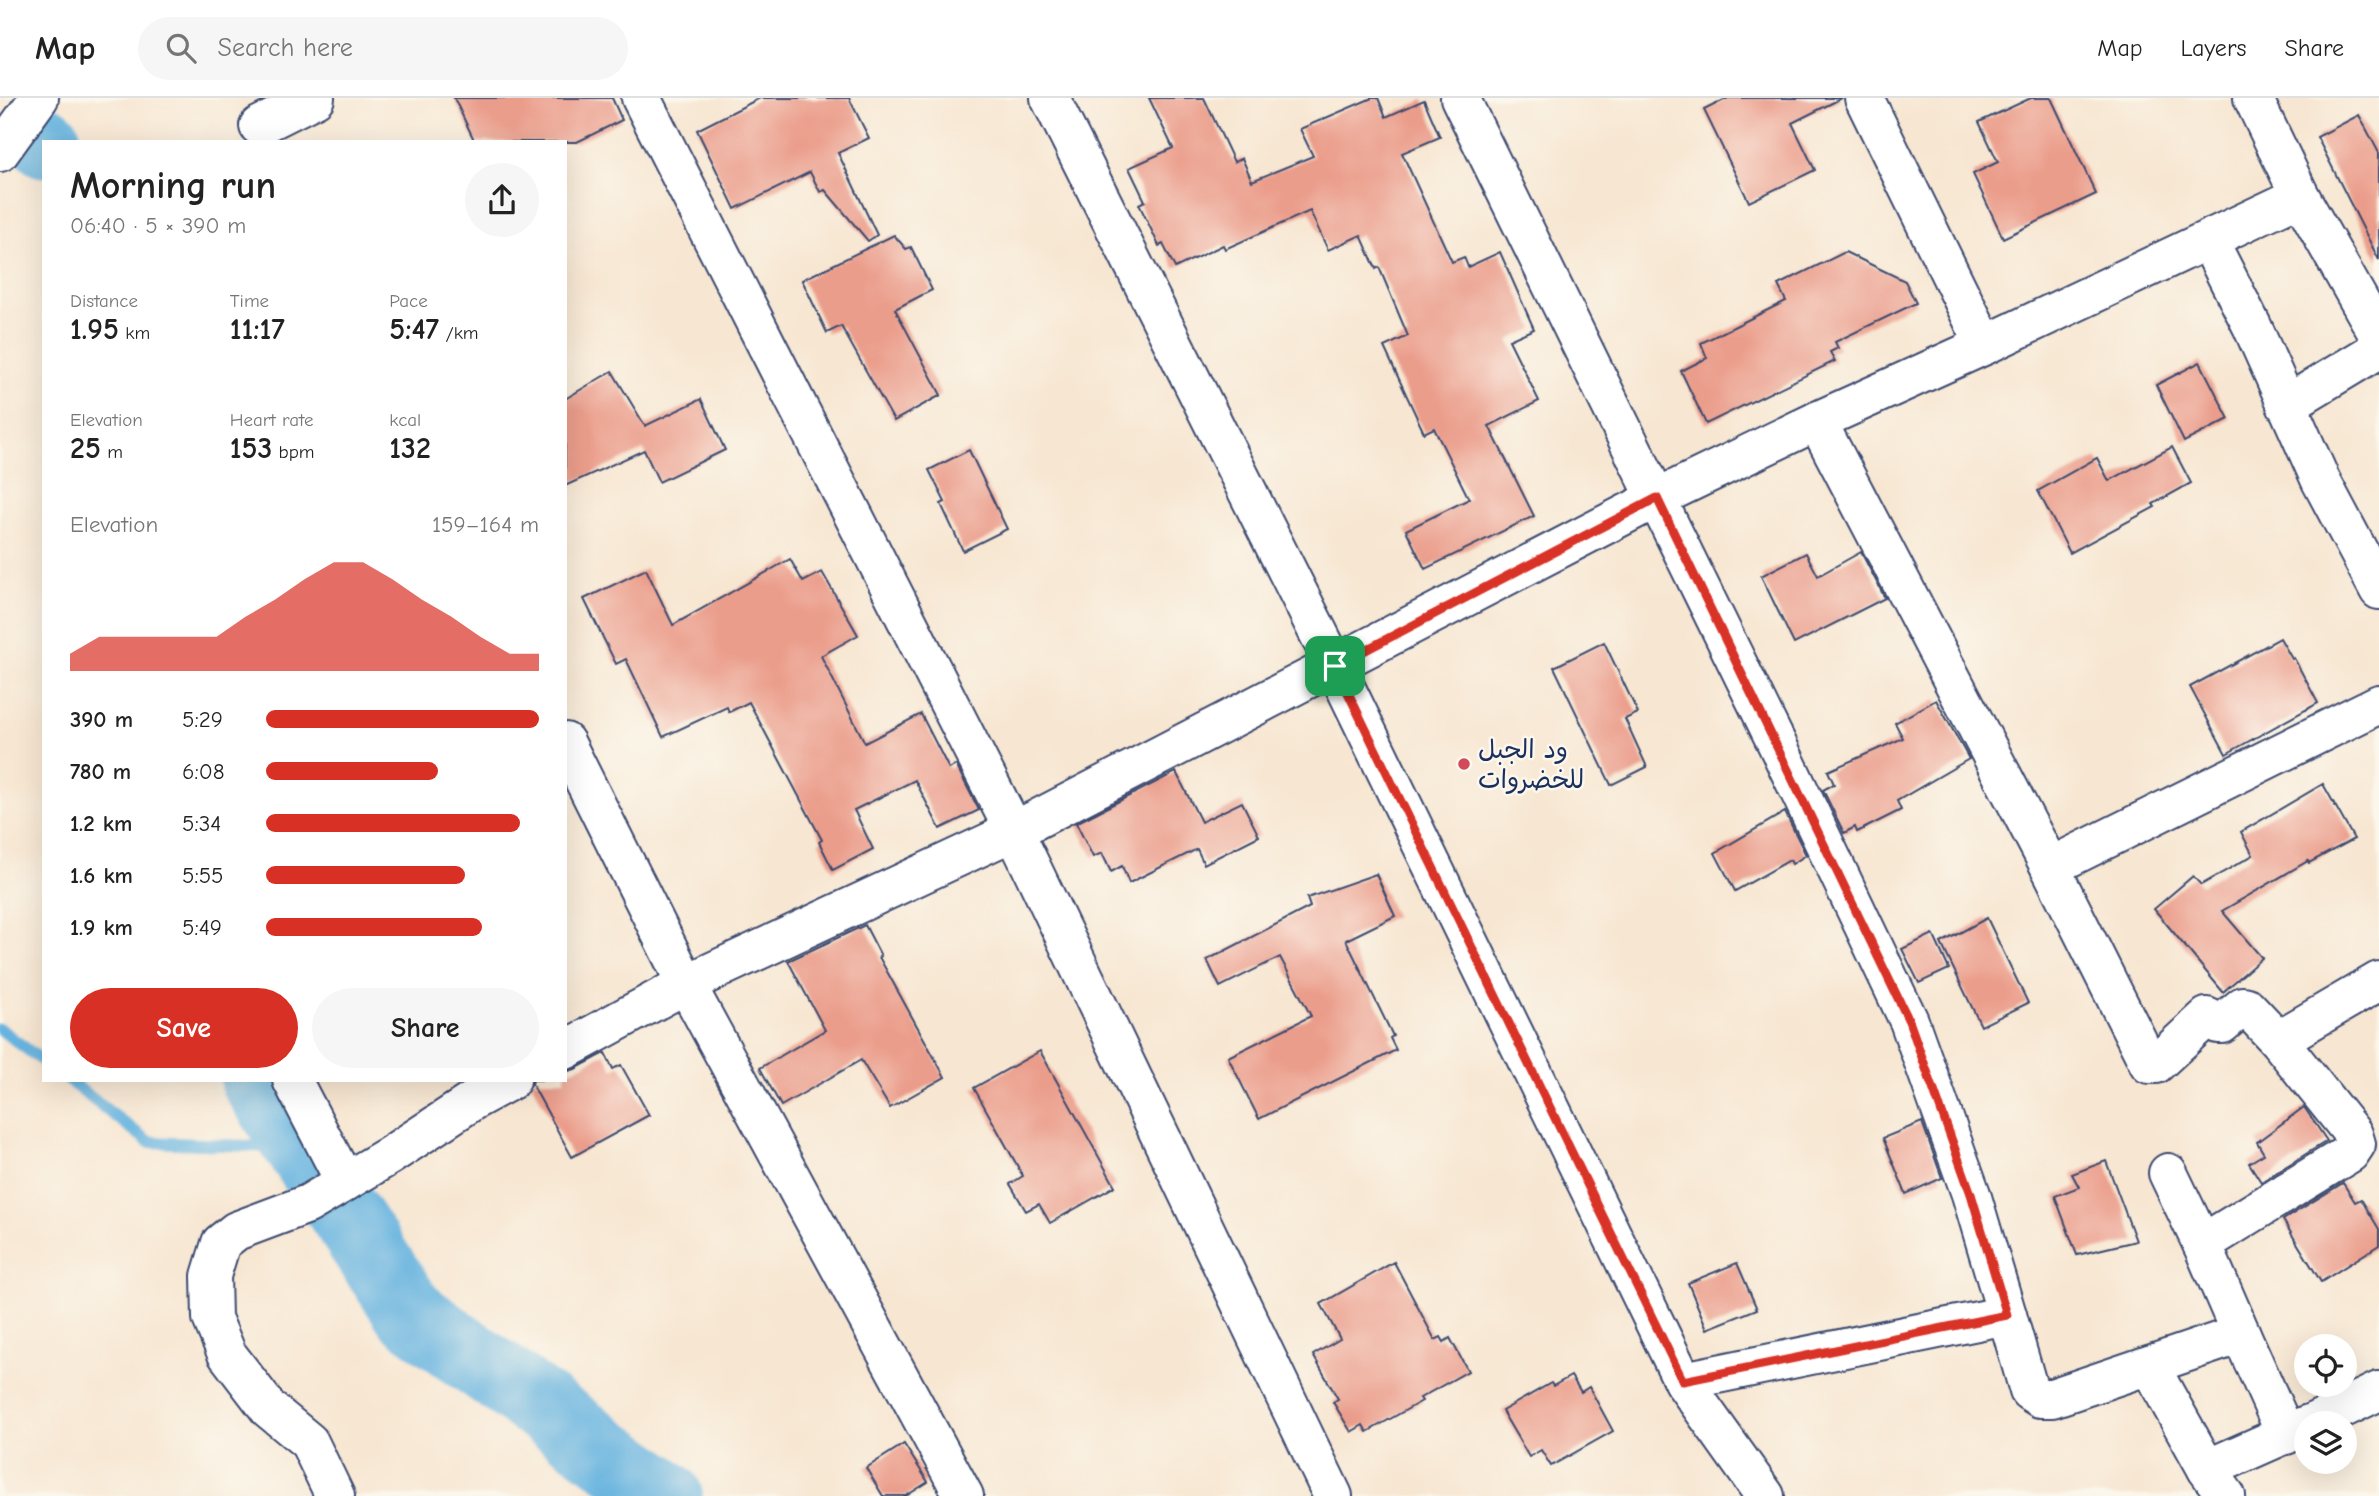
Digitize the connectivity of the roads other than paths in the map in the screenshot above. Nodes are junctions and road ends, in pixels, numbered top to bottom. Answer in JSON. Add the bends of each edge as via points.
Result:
{"nodes":[{"id":1,"x":39,"y":98,"type":"edge"},
{"id":2,"x":316,"y":98,"type":"edge"},
{"id":3,"x":641,"y":98,"type":"edge"},
{"id":4,"x":1050,"y":98,"type":"edge"},
{"id":5,"x":1460,"y":98,"type":"edge"},
{"id":6,"x":1864,"y":98,"type":"edge"},
{"id":7,"x":2253,"y":98,"type":"edge"},
{"id":8,"x":257,"y":122,"type":"edge"},
{"id":9,"x":0,"y":152,"type":"edge"},
{"id":10,"x":2300,"y":196,"type":"junction"},
{"id":11,"x":2209,"y":241,"type":"junction"},
{"id":12,"x":2379,"y":336,"type":"edge"},
{"id":13,"x":1985,"y":345,"type":"junction"},
{"id":14,"x":2379,"y":349,"type":"edge"},
{"id":15,"x":2286,"y":405,"type":"junction"},
{"id":16,"x":1817,"y":421,"type":"junction"},
{"id":17,"x":1657,"y":498,"type":"junction"},
{"id":18,"x":2379,"y":590,"type":"edge"},
{"id":19,"x":1335,"y":666,"type":"junction"},
{"id":20,"x":2379,"y":704,"type":"edge"},
{"id":21,"x":567,"y":746,"type":"edge"},
{"id":22,"x":1014,"y":831,"type":"junction"},
{"id":23,"x":2050,"y":867,"type":"junction"},
{"id":24,"x":2379,"y":981,"type":"edge"},
{"id":25,"x":686,"y":984,"type":"junction"},
{"id":26,"x":2278,"y":1040,"type":"junction"},
{"id":27,"x":567,"y":1049,"type":"edge"},
{"id":28,"x":293,"y":1082,"type":"edge"},
{"id":29,"x":507,"y":1082,"type":"edge"},
{"id":30,"x":2168,"y":1173,"type":"dead end"},
{"id":31,"x":345,"y":1182,"type":"junction"},
{"id":32,"x":2202,"y":1244,"type":"junction"},
{"id":33,"x":2007,"y":1315,"type":"junction"},
{"id":34,"x":2241,"y":1334,"type":"junction"},
{"id":35,"x":2149,"y":1365,"type":"junction"},
{"id":36,"x":1683,"y":1381,"type":"junction"},
{"id":37,"x":2379,"y":1391,"type":"edge"},
{"id":38,"x":2337,"y":1411,"type":"edge"},
{"id":39,"x":2294,"y":1417,"type":"edge"},
{"id":40,"x":2294,"y":1432,"type":"edge"},
{"id":41,"x":2216,"y":1482,"type":"edge"},
{"id":42,"x":335,"y":1496,"type":"edge"},
{"id":43,"x":964,"y":1496,"type":"edge"},
{"id":44,"x":1333,"y":1496,"type":"edge"},
{"id":45,"x":1765,"y":1496,"type":"edge"}],
"edges":[{"from":1,"to":9,"type":"main road"},
{"from":2,"to":8,"type":"main road"},
{"from":3,"to":22,"type":"main road"},
{"from":4,"to":19,"type":"main road"},
{"from":5,"to":17,"type":"main road"},
{"from":6,"to":13,"type":"main road"},
{"from":7,"to":10,"type":"main road"},
{"from":10,"to":11,"type":"main road"},
{"from":10,"to":12,"type":"main road"},
{"from":11,"to":13,"type":"main road"},
{"from":11,"to":15,"type":"main road"},
{"from":13,"to":16,"type":"main road"},
{"from":14,"to":15,"type":"main road"},
{"from":15,"to":18,"type":"main road"},
{"from":16,"to":17,"type":"main road"},
{"from":16,"to":23,"type":"main road"},
{"from":17,"to":19,"type":"main road"},
{"from":17,"to":33,"type":"main road","via":[[1909,1021],[1971,1194]]},
{"from":19,"to":22,"type":"main road"},
{"from":19,"to":36,"type":"main road"},
{"from":20,"to":23,"type":"main road"},
{"from":21,"to":25,"type":"main road"},
{"from":22,"to":25,"type":"main road"},
{"from":22,"to":44,"type":"main road"},
{"from":23,"to":26,"type":"main road","via":[[2149,1064],[2156,1064],[2207,1017],[2222,1024],[2243,1006]]},
{"from":24,"to":26,"type":"main road"},
{"from":25,"to":27,"type":"main road"},
{"from":25,"to":43,"type":"main road"},
{"from":26,"to":32,"type":"main road","via":[[2356,1144],[2350,1153]]},
{"from":28,"to":31,"type":"main road"},
{"from":29,"to":31,"type":"main road"},
{"from":30,"to":32,"type":"main road"},
{"from":31,"to":42,"type":"main road","via":[[308,1204],[236,1231],[221,1244],[211,1276],[212,1318],[226,1354],[269,1409],[309,1442]]},
{"from":32,"to":34,"type":"main road"},
{"from":33,"to":35,"type":"main road","via":[[2029,1391],[2040,1398]]},
{"from":33,"to":36,"type":"main road"},
{"from":34,"to":35,"type":"main road"},
{"from":34,"to":39,"type":"main road"},
{"from":35,"to":41,"type":"main road"},
{"from":36,"to":45,"type":"main road"},
{"from":37,"to":38,"type":"main road"},
{"from":40,"to":41,"type":"main road"}]}
